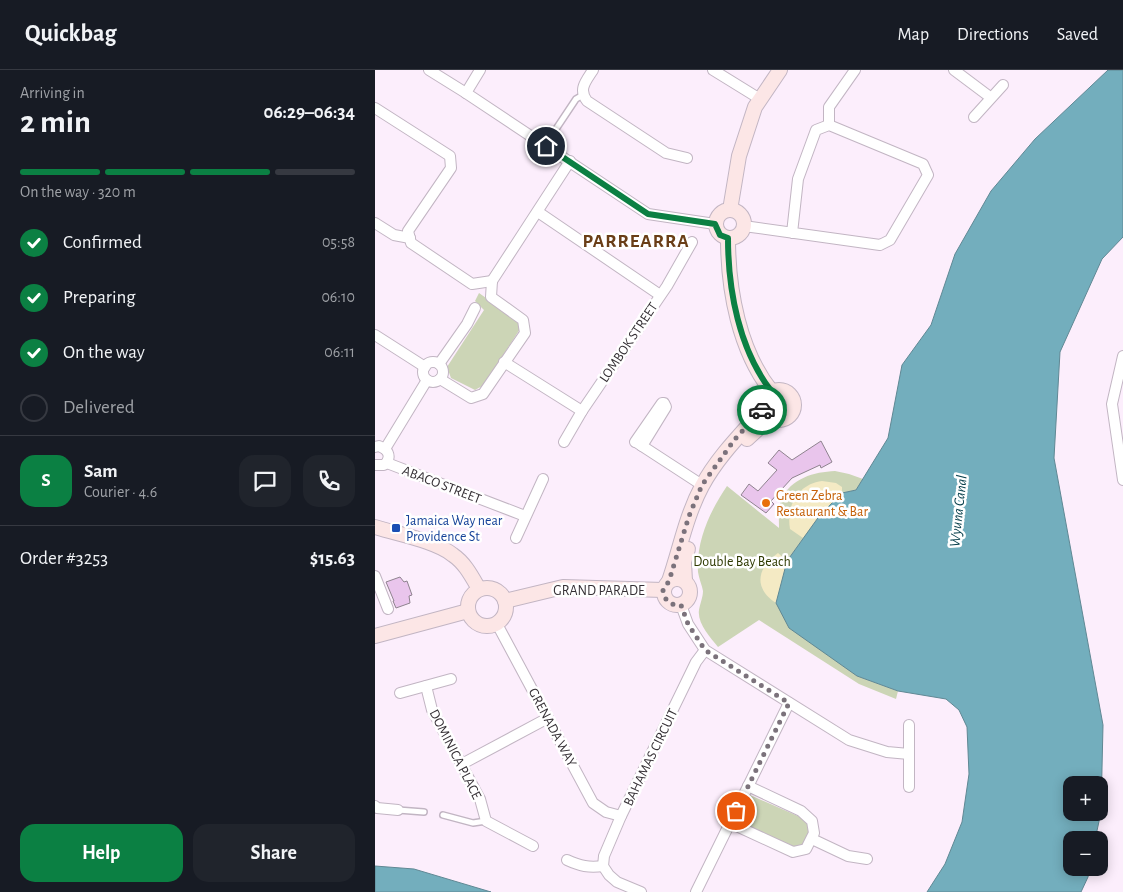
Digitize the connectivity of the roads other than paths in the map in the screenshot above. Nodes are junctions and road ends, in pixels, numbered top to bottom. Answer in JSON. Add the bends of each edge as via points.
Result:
{"nodes":[{"id":1,"x":429,"y":70,"type":"edge"},
{"id":2,"x":480,"y":70,"type":"edge"},
{"id":3,"x":593,"y":70,"type":"edge"},
{"id":4,"x":713,"y":70,"type":"edge"},
{"id":5,"x":780,"y":70,"type":"edge"},
{"id":6,"x":855,"y":70,"type":"edge"},
{"id":7,"x":954,"y":70,"type":"edge"},
{"id":8,"x":1003,"y":85,"type":"dead end"},
{"id":9,"x":466,"y":93,"type":"junction"},
{"id":10,"x":583,"y":95,"type":"junction"},
{"id":11,"x":990,"y":97,"type":"junction"},
{"id":12,"x":760,"y":99,"type":"junction"},
{"id":13,"x":375,"y":108,"type":"edge"},
{"id":14,"x":974,"y":117,"type":"dead end"},
{"id":15,"x":829,"y":125,"type":"junction"},
{"id":16,"x":554,"y":132,"type":"dead end"},
{"id":17,"x":687,"y":158,"type":"dead end"},
{"id":18,"x":570,"y":161,"type":"junction"},
{"id":19,"x":730,"y":210,"type":"junction"},
{"id":20,"x":538,"y":212,"type":"junction"},
{"id":21,"x":375,"y":223,"type":"edge"},
{"id":22,"x":715,"y":224,"type":"junction"},
{"id":23,"x":744,"y":226,"type":"junction"},
{"id":24,"x":792,"y":233,"type":"junction"},
{"id":25,"x":410,"y":238,"type":"junction"},
{"id":26,"x":728,"y":238,"type":"junction"},
{"id":27,"x":692,"y":242,"type":"dead end"},
{"id":28,"x":492,"y":282,"type":"junction"},
{"id":29,"x":660,"y":295,"type":"junction"},
{"id":30,"x":475,"y":308,"type":"dead end"},
{"id":31,"x":375,"y":335,"type":"edge"},
{"id":32,"x":1123,"y":356,"type":"edge"},
{"id":33,"x":504,"y":362,"type":"junction"},
{"id":34,"x":439,"y":364,"type":"junction"},
{"id":35,"x":425,"y":367,"type":"junction"},
{"id":36,"x":440,"y":379,"type":"junction"},
{"id":37,"x":427,"y":380,"type":"junction"},
{"id":38,"x":772,"y":392,"type":"junction"},
{"id":39,"x":765,"y":407,"type":"junction"},
{"id":40,"x":582,"y":411,"type":"junction"},
{"id":41,"x":778,"y":420,"type":"junction"},
{"id":42,"x":564,"y":442,"type":"dead end"},
{"id":43,"x":635,"y":442,"type":"dead end"},
{"id":44,"x":380,"y":448,"type":"edge"},
{"id":45,"x":387,"y":463,"type":"junction"},
{"id":46,"x":375,"y":465,"type":"edge"},
{"id":47,"x":543,"y":479,"type":"dead end"},
{"id":48,"x":1123,"y":480,"type":"edge"},
{"id":49,"x":702,"y":485,"type":"junction"},
{"id":50,"x":525,"y":516,"type":"junction"},
{"id":51,"x":375,"y":527,"type":"edge"},
{"id":52,"x":517,"y":538,"type":"dead end"},
{"id":53,"x":375,"y":576,"type":"edge"},
{"id":54,"x":685,"y":581,"type":"junction"},
{"id":55,"x":666,"y":586,"type":"junction"},
{"id":56,"x":479,"y":589,"type":"junction"},
{"id":57,"x":505,"y":601,"type":"junction"},
{"id":58,"x":681,"y":605,"type":"junction"},
{"id":59,"x":388,"y":609,"type":"dead end"},
{"id":60,"x":468,"y":611,"type":"junction"},
{"id":61,"x":497,"y":624,"type":"junction"},
{"id":62,"x":375,"y":636,"type":"edge"},
{"id":63,"x":705,"y":650,"type":"junction"},
{"id":64,"x":451,"y":679,"type":"dead end"},
{"id":65,"x":426,"y":686,"type":"junction"},
{"id":66,"x":400,"y":693,"type":"dead end"},
{"id":67,"x":789,"y":703,"type":"junction"},
{"id":68,"x":548,"y":718,"type":"junction"},
{"id":69,"x":909,"y":725,"type":"dead end"},
{"id":70,"x":909,"y":754,"type":"junction"},
{"id":71,"x":462,"y":764,"type":"junction"},
{"id":72,"x":748,"y":786,"type":"junction"},
{"id":73,"x":909,"y":787,"type":"dead end"},
{"id":74,"x":375,"y":806,"type":"edge"},
{"id":75,"x":399,"y":810,"type":"joint"},
{"id":76,"x":424,"y":812,"type":"dead end"},
{"id":77,"x":443,"y":815,"type":"dead end"},
{"id":78,"x":621,"y":816,"type":"junction"},
{"id":79,"x":486,"y":822,"type":"junction"},
{"id":80,"x":731,"y":823,"type":"junction"},
{"id":81,"x":812,"y":839,"type":"junction"},
{"id":82,"x":533,"y":846,"type":"dead end"},
{"id":83,"x":867,"y":859,"type":"dead end"},
{"id":84,"x":567,"y":860,"type":"dead end"},
{"id":85,"x":603,"y":866,"type":"junction"},
{"id":86,"x":641,"y":892,"type":"edge"},
{"id":87,"x":696,"y":892,"type":"edge"}],
"edges":[{"from":1,"to":9,"type":"street"},
{"from":2,"to":9,"type":"street"},
{"from":3,"to":10,"type":"street","via":[[582,86]]},
{"from":4,"to":12,"type":"street"},
{"from":5,"to":12,"type":"street"},
{"from":6,"to":15,"type":"street","via":[[829,107]]},
{"from":7,"to":11,"type":"street"},
{"from":8,"to":11,"type":"street"},
{"from":9,"to":18,"type":"street"},
{"from":10,"to":16,"type":"lane","via":[[576,99]]},
{"from":10,"to":17,"type":"street","via":[[587,101],[665,153]]},
{"from":11,"to":14,"type":"street"},
{"from":12,"to":19,"type":"street","via":[[739,156]]},
{"from":13,"to":25,"type":"street","via":[[450,156],[451,168],[409,231]]},
{"from":15,"to":24,"type":"street","via":[[816,130],[798,179]]},
{"from":15,"to":24,"type":"street","via":[[923,164],[928,175],[886,243],[880,245]]},
{"from":18,"to":20,"type":"street"},
{"from":18,"to":22,"type":"street","via":[[648,214]]},
{"from":19,"to":22,"type":"street","via":[[721,212]]},
{"from":19,"to":23,"type":"street","via":[[739,213]]},
{"from":20,"to":28,"type":"street"},
{"from":20,"to":29,"type":"street"},
{"from":21,"to":25,"type":"street","via":[[394,235]]},
{"from":22,"to":26,"type":"street","via":[[720,235]]},
{"from":23,"to":24,"type":"street"},
{"from":23,"to":26,"type":"street","via":[[736,236]]},
{"from":25,"to":28,"type":"street","via":[[411,243],[472,284]]},
{"from":26,"to":38,"type":"street","via":[[729,272],[738,324],[761,378]]},
{"from":27,"to":29,"type":"street","name":"LOMBOK STREET"},
{"from":28,"to":33,"type":"street","via":[[491,297],[523,320],[525,333]]},
{"from":29,"to":40,"type":"street","name":"LOMBOK STREET"},
{"from":30,"to":34,"type":"street"},
{"from":31,"to":35,"type":"street"},
{"from":32,"to":48,"type":"street","via":[[1112,404]]},
{"from":33,"to":36,"type":"street","via":[[483,394],[471,398]]},
{"from":33,"to":40,"type":"street"},
{"from":34,"to":35,"type":"street","via":[[431,362]]},
{"from":34,"to":36,"type":"street","via":[[443,372]]},
{"from":35,"to":37,"type":"street"},
{"from":36,"to":37,"type":"street","via":[[434,382]]},
{"from":37,"to":44,"type":"street"},
{"from":38,"to":39,"type":"street","via":[[766,398]]},
{"from":38,"to":41,"type":"street","via":[[787,392],[794,404],[787,417]]},
{"from":39,"to":41,"type":"street","via":[[769,416]]},
{"from":39,"to":49,"type":"street","via":[[735,439]]},
{"from":40,"to":42,"type":"street","name":"LOMBOK STREET"},
{"from":41,"to":54,"type":"street","via":[[759,428],[740,445],[709,490],[684,562]]},
{"from":43,"to":49,"type":"street"},
{"from":44,"to":45,"type":"street","via":[[389,455]]},
{"from":45,"to":46,"type":"street"},
{"from":45,"to":50,"type":"street","name":"ABACO STREET"},
{"from":47,"to":50,"type":"street"},
{"from":49,"to":55,"type":"street"},
{"from":50,"to":52,"type":"street"},
{"from":51,"to":56,"type":"street","via":[[438,546],[452,554],[465,566]]},
{"from":53,"to":59,"type":"street"},
{"from":54,"to":55,"type":"street","via":[[677,578]]},
{"from":54,"to":58,"type":"street","via":[[690,594]]},
{"from":55,"to":57,"type":"street","name":"GRAND PARADE","via":[[563,587]]},
{"from":55,"to":58,"type":"street","via":[[665,599],[673,605]]},
{"from":56,"to":57,"type":"street","via":[[497,591]]},
{"from":56,"to":60,"type":"street","via":[[470,598]]},
{"from":57,"to":61,"type":"street","via":[[505,614]]},
{"from":58,"to":63,"type":"street","via":[[688,624]]},
{"from":60,"to":61,"type":"street","via":[[476,623],[483,626]]},
{"from":60,"to":62,"type":"street"},
{"from":61,"to":68,"type":"street","name":"GRENADA WAY"},
{"from":63,"to":67,"type":"street"},
{"from":63,"to":78,"type":"street","name":"BAHAMAS CIRCUIT","via":[[696,662]]},
{"from":64,"to":65,"type":"street"},
{"from":65,"to":66,"type":"street"},
{"from":65,"to":71,"type":"street","name":"DOMINICA PLACE","via":[[436,718]]},
{"from":67,"to":70,"type":"street","via":[[849,740],[887,752]]},
{"from":67,"to":72,"type":"street"},
{"from":68,"to":71,"type":"street"},
{"from":68,"to":78,"type":"street","name":"GRENADA WAY","via":[[593,803],[606,812]]},
{"from":69,"to":70,"type":"street"},
{"from":70,"to":73,"type":"street"},
{"from":71,"to":79,"type":"street","name":"DOMINICA PLACE","via":[[480,799]]},
{"from":72,"to":80,"type":"street"},
{"from":72,"to":81,"type":"street","via":[[801,812],[812,821],[815,833]]},
{"from":74,"to":75,"type":"street"},
{"from":75,"to":76,"type":"lane"},
{"from":77,"to":79,"type":"lane","name":"DOMINICA PLACE","via":[[473,824]]},
{"from":78,"to":85,"type":"street","name":"BAHAMAS CIRCUIT"},
{"from":79,"to":82,"type":"street","name":"DOMINICA PLACE"},
{"from":80,"to":81,"type":"street","via":[[793,852],[806,849]]},
{"from":80,"to":87,"type":"street"},
{"from":81,"to":83,"type":"street","via":[[848,856]]},
{"from":84,"to":85,"type":"street","via":[[591,868]]},
{"from":85,"to":86,"type":"street","via":[[617,882]]}]}
